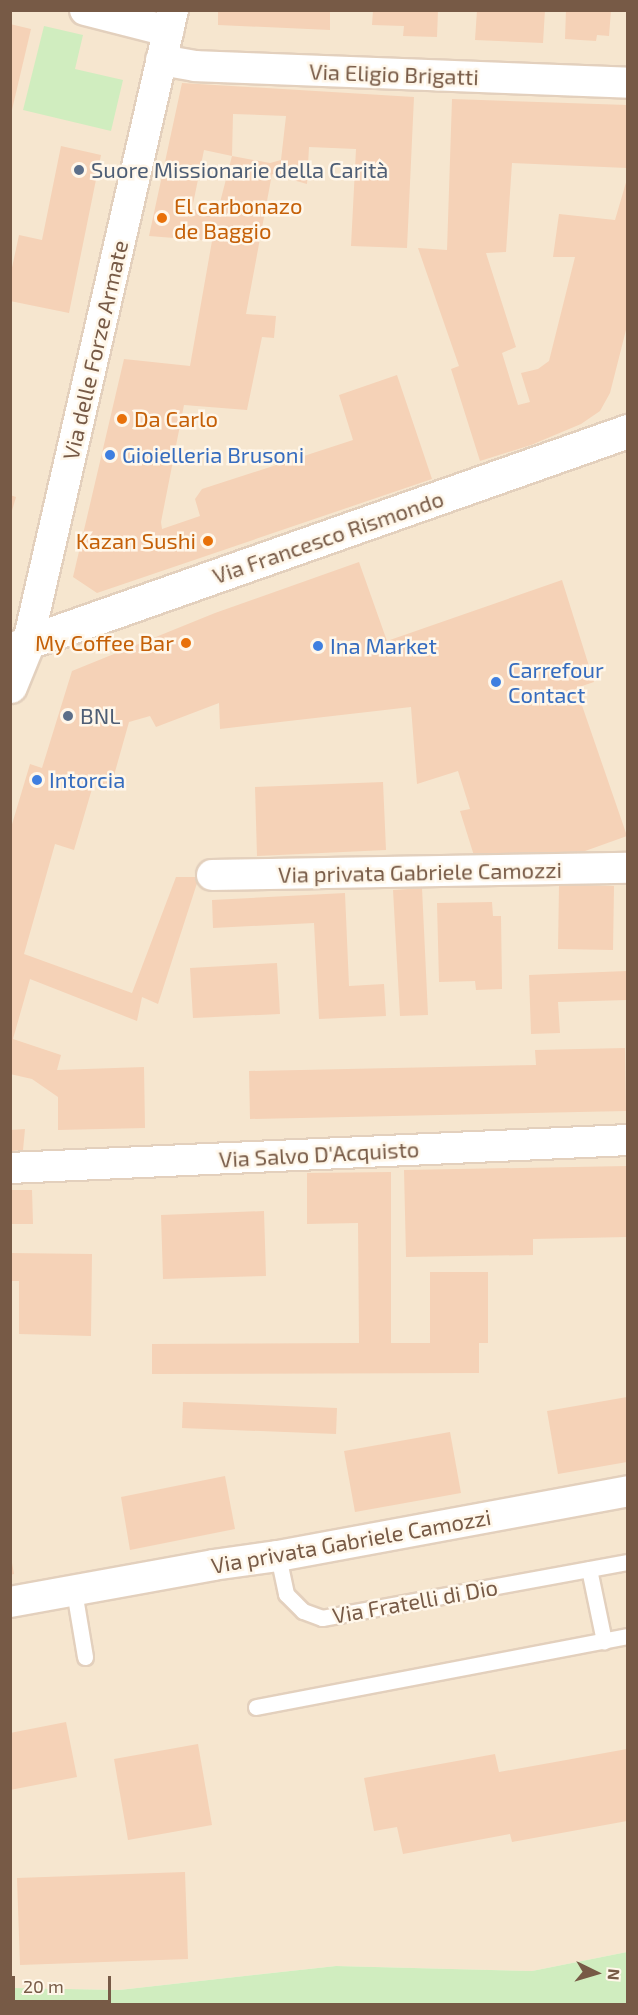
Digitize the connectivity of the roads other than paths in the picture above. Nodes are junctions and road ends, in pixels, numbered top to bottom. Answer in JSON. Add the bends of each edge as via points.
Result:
{"nodes":[{"id":1,"x":85,"y":10,"type":"edge"},
{"id":2,"x":170,"y":21,"type":"edge"},
{"id":3,"x":161,"y":60,"type":"junction"},
{"id":4,"x":627,"y":83,"type":"edge"},
{"id":5,"x":627,"y":432,"type":"edge"},
{"id":6,"x":19,"y":646,"type":"edge"},
{"id":7,"x":10,"y":686,"type":"edge"},
{"id":8,"x":627,"y":868,"type":"edge"},
{"id":9,"x":212,"y":876,"type":"dead end"},
{"id":10,"x":627,"y":1140,"type":"edge"},
{"id":11,"x":10,"y":1167,"type":"edge"},
{"id":12,"x":627,"y":1491,"type":"edge"},
{"id":13,"x":278,"y":1556,"type":"junction"},
{"id":14,"x":627,"y":1562,"type":"edge"},
{"id":15,"x":589,"y":1569,"type":"junction"},
{"id":16,"x":74,"y":1591,"type":"junction"},
{"id":17,"x":10,"y":1602,"type":"edge"},
{"id":18,"x":627,"y":1636,"type":"edge"},
{"id":19,"x":604,"y":1641,"type":"junction"},
{"id":20,"x":85,"y":1657,"type":"dead end"},
{"id":21,"x":256,"y":1707,"type":"dead end"}],
"edges":[{"from":1,"to":2,"type":"street"},
{"from":2,"to":3,"type":"street","name":"Via delle Forze Armate"},
{"from":3,"to":4,"type":"street","name":"Via Eligio Brigatti","via":[[195,66]]},
{"from":3,"to":6,"type":"street","name":"Via delle Forze Armate"},
{"from":5,"to":6,"type":"street","name":"Via Francesco Rismondo"},
{"from":6,"to":7,"type":"street","name":"Via delle Forze Armate"},
{"from":8,"to":9,"type":"street","name":"Via privata Gabriele Camozzi"},
{"from":10,"to":11,"type":"street","name":"Via Salvo D'Acquisto"},
{"from":12,"to":13,"type":"street","name":"Via privata Gabriele Camozzi"},
{"from":13,"to":15,"type":"lane","name":"Via Fratelli di Dio","via":[[286,1594],[303,1611],[322,1618]]},
{"from":13,"to":16,"type":"street","name":"Via privata Gabriele Camozzi"},
{"from":14,"to":15,"type":"lane","name":"Via Fratelli di Dio"},
{"from":15,"to":19,"type":"lane"},
{"from":16,"to":17,"type":"street"},
{"from":16,"to":20,"type":"lane"},
{"from":18,"to":19,"type":"lane"},
{"from":19,"to":21,"type":"lane"}]}
